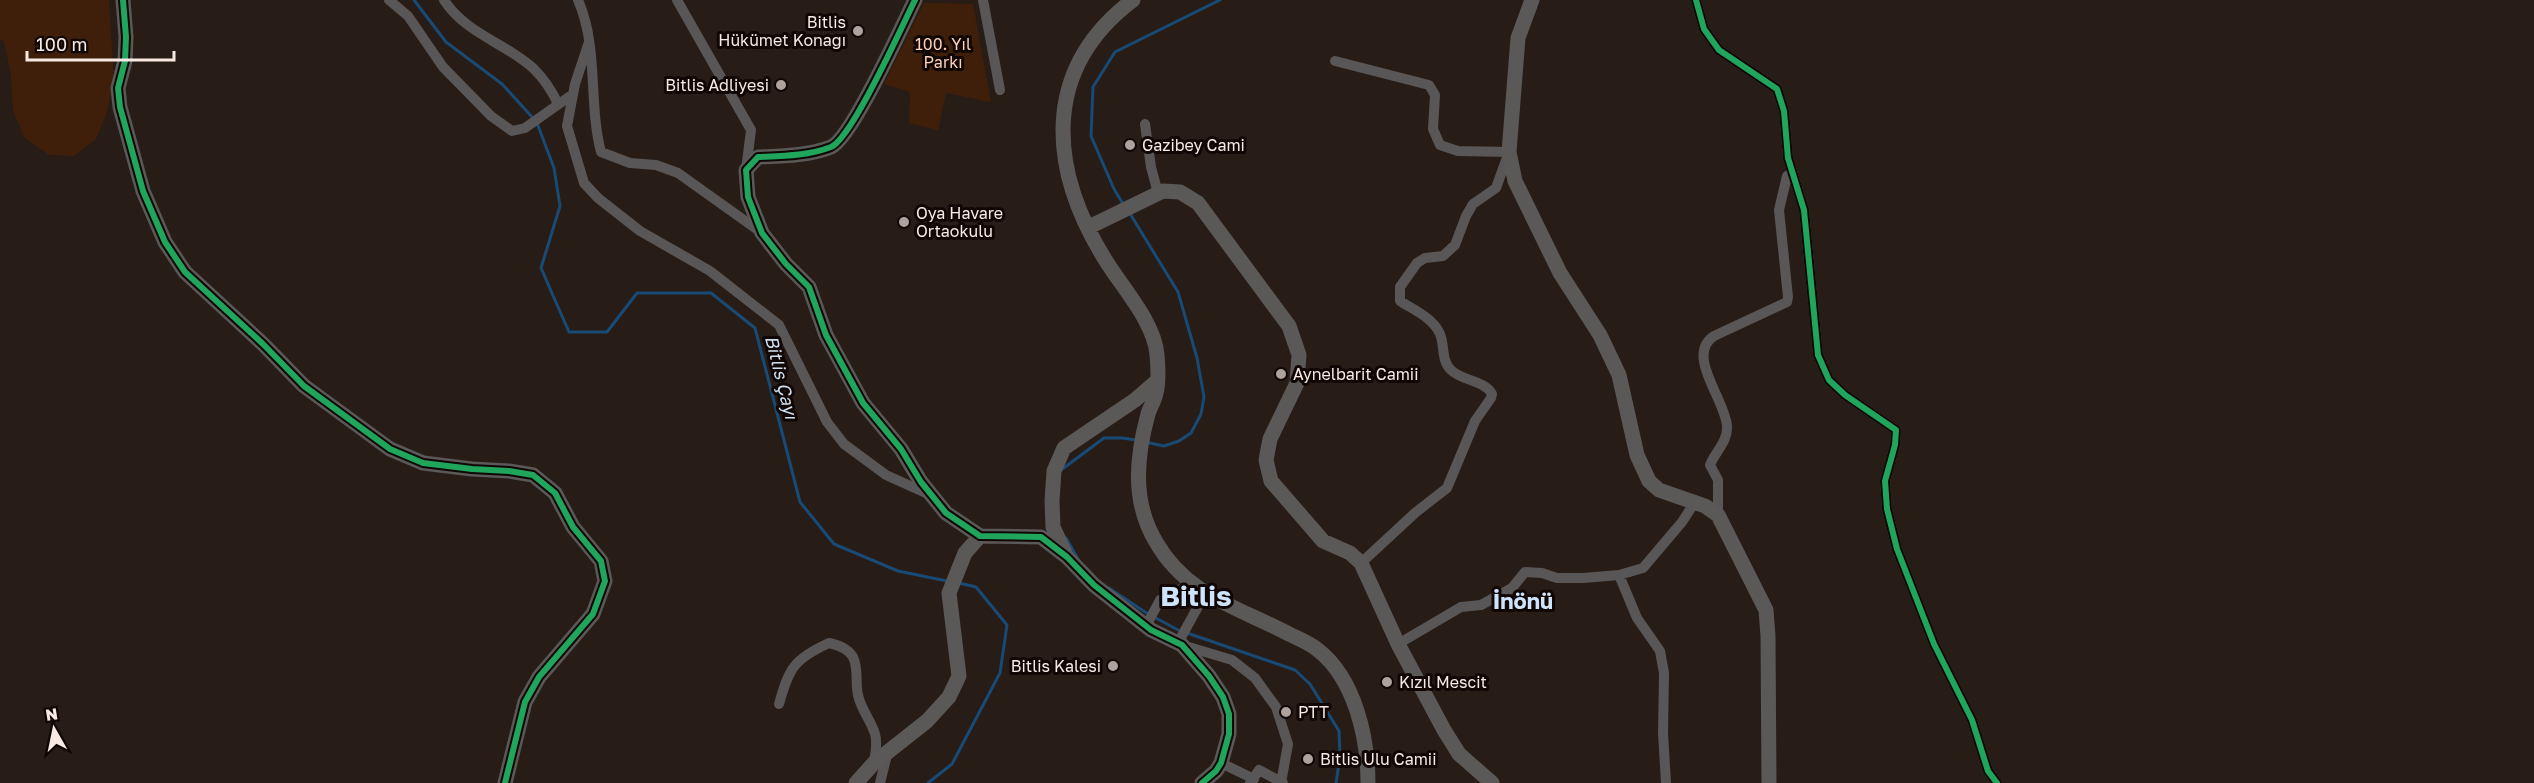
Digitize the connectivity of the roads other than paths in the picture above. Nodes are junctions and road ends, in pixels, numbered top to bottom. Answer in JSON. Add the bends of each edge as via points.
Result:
{"nodes":[{"id":1,"x":123,"y":0,"type":"edge"},
{"id":2,"x":389,"y":0,"type":"edge"},
{"id":3,"x":444,"y":0,"type":"edge"},
{"id":4,"x":578,"y":0,"type":"edge"},
{"id":5,"x":677,"y":0,"type":"edge"},
{"id":6,"x":915,"y":0,"type":"edge"},
{"id":7,"x":983,"y":0,"type":"edge"},
{"id":8,"x":1133,"y":0,"type":"edge"},
{"id":9,"x":1532,"y":0,"type":"edge"},
{"id":10,"x":1695,"y":0,"type":"edge"},
{"id":11,"x":590,"y":42,"type":"junction"},
{"id":12,"x":1335,"y":61,"type":"dead end"},
{"id":13,"x":1000,"y":90,"type":"dead end"},
{"id":14,"x":573,"y":94,"type":"junction"},
{"id":15,"x":558,"y":104,"type":"junction"},
{"id":16,"x":1145,"y":124,"type":"dead end"},
{"id":17,"x":1509,"y":152,"type":"junction"},
{"id":18,"x":746,"y":170,"type":"junction"},
{"id":19,"x":1793,"y":173,"type":"junction"},
{"id":20,"x":1158,"y":193,"type":"junction"},
{"id":21,"x":1089,"y":227,"type":"junction"},
{"id":22,"x":762,"y":233,"type":"junction"},
{"id":23,"x":1157,"y":381,"type":"junction"},
{"id":24,"x":931,"y":495,"type":"junction"},
{"id":25,"x":1695,"y":502,"type":"junction"},
{"id":26,"x":1719,"y":515,"type":"junction"},
{"id":27,"x":980,"y":536,"type":"junction"},
{"id":28,"x":1067,"y":557,"type":"junction"},
{"id":29,"x":1361,"y":563,"type":"junction"},
{"id":30,"x":1619,"y":575,"type":"junction"},
{"id":31,"x":1192,"y":583,"type":"junction"},
{"id":32,"x":1206,"y":592,"type":"junction"},
{"id":33,"x":1147,"y":624,"type":"junction"},
{"id":34,"x":1180,"y":642,"type":"junction"},
{"id":35,"x":1398,"y":644,"type":"junction"},
{"id":36,"x":779,"y":704,"type":"dead end"},
{"id":37,"x":888,"y":751,"type":"junction"},
{"id":38,"x":874,"y":763,"type":"junction"},
{"id":39,"x":1221,"y":763,"type":"junction"},
{"id":40,"x":1252,"y":781,"type":"edge"},
{"id":41,"x":505,"y":783,"type":"edge"},
{"id":42,"x":856,"y":783,"type":"edge"},
{"id":43,"x":880,"y":783,"type":"edge"},
{"id":44,"x":1202,"y":783,"type":"edge"},
{"id":45,"x":1282,"y":783,"type":"edge"},
{"id":46,"x":1368,"y":783,"type":"edge"},
{"id":47,"x":1492,"y":783,"type":"edge"},
{"id":48,"x":1666,"y":783,"type":"edge"},
{"id":49,"x":1769,"y":783,"type":"edge"},
{"id":50,"x":1997,"y":783,"type":"edge"}],
"edges":[{"from":1,"to":41,"type":"street","via":[[126,37],[118,88],[120,107],[143,191],[165,242],[185,272],[304,386],[390,449],[423,463],[533,475],[555,493],[573,527],[601,561],[605,581],[593,614],[539,677],[525,702]]},
{"from":2,"to":15,"type":"street","via":[[408,16],[443,67],[512,132],[525,128]]},
{"from":3,"to":15,"type":"street","via":[[468,27],[533,69],[550,87]]},
{"from":4,"to":11,"type":"street"},
{"from":5,"to":18,"type":"street","via":[[751,130]]},
{"from":6,"to":18,"type":"street","via":[[856,118],[833,146],[758,157]]},
{"from":7,"to":13,"type":"street"},
{"from":8,"to":21,"type":"street","via":[[1100,31],[1066,93],[1063,149],[1076,199]]},
{"from":9,"to":17,"type":"street","via":[[1518,38]]},
{"from":10,"to":19,"type":"street","via":[[1704,29],[1719,50],[1777,89]]},
{"from":11,"to":14,"type":"street"},
{"from":11,"to":22,"type":"street","via":[[595,129],[601,153],[630,164],[656,165],[678,173]]},
{"from":12,"to":17,"type":"street","via":[[1429,85],[1435,95],[1433,129],[1440,145],[1458,151]]},
{"from":14,"to":15,"type":"street"},
{"from":14,"to":24,"type":"street","via":[[567,126],[584,183],[640,231],[710,272],[779,325],[827,422],[844,444],[886,475]]},
{"from":16,"to":20,"type":"street"},
{"from":17,"to":25,"type":"street","via":[[1515,181],[1528,209],[1619,375],[1637,455],[1649,481],[1659,489]]},
{"from":17,"to":29,"type":"street","via":[[1496,188],[1473,204],[1455,245],[1443,256],[1417,263],[1400,287],[1400,301],[1433,323],[1452,371],[1486,387],[1491,398],[1475,421],[1447,488]]},
{"from":18,"to":22,"type":"street","via":[[747,197]]},
{"from":19,"to":26,"type":"street","via":[[1787,176],[1779,210],[1786,302],[1714,336],[1702,350],[1727,427],[1710,465],[1718,480]]},
{"from":19,"to":50,"type":"street","via":[[1804,210],[1818,355],[1829,380],[1896,430],[1885,480],[1897,549],[1934,644],[1972,720],[1988,771]]},
{"from":20,"to":21,"type":"street"},
{"from":20,"to":29,"type":"street","via":[[1180,192],[1198,203],[1289,327],[1299,355],[1297,383],[1270,439],[1266,460],[1271,481],[1323,541],[1350,553]]},
{"from":21,"to":23,"type":"street","via":[[1150,329],[1157,354]]},
{"from":22,"to":24,"type":"street","via":[[808,287],[826,334],[863,404],[901,449]]},
{"from":23,"to":28,"type":"street","via":[[1064,448],[1054,471],[1053,527]]},
{"from":23,"to":31,"type":"street","via":[[1138,456],[1138,489],[1147,525],[1171,565]]},
{"from":24,"to":27,"type":"street","via":[[946,513]]},
{"from":25,"to":26,"type":"street"},
{"from":25,"to":30,"type":"street","via":[[1643,568]]},
{"from":26,"to":49,"type":"street","via":[[1766,610]]},
{"from":27,"to":28,"type":"street","via":[[1041,537]]},
{"from":27,"to":37,"type":"street","via":[[965,553],[949,593],[959,676],[949,697],[927,721]]},
{"from":28,"to":33,"type":"street","via":[[1094,585]]},
{"from":29,"to":35,"type":"street"},
{"from":30,"to":35,"type":"street","via":[[1557,578],[1525,572],[1512,588],[1481,605],[1461,607]]},
{"from":30,"to":48,"type":"street","via":[[1637,618],[1660,651]]},
{"from":31,"to":32,"type":"street"},
{"from":31,"to":33,"type":"street","via":[[1160,600]]},
{"from":32,"to":34,"type":"street"},
{"from":32,"to":46,"type":"street","via":[[1221,604],[1310,645],[1325,657],[1353,701],[1368,755]]},
{"from":33,"to":34,"type":"street"},
{"from":34,"to":39,"type":"street","via":[[1209,676],[1229,714],[1229,734]]},
{"from":34,"to":45,"type":"street","via":[[1232,660],[1256,678],[1276,707],[1288,744]]},
{"from":35,"to":47,"type":"street","via":[[1459,754]]},
{"from":36,"to":38,"type":"street","via":[[786,677],[798,661],[829,643],[841,646],[853,656],[858,674],[857,693],[875,733]]},
{"from":37,"to":38,"type":"street"},
{"from":37,"to":43,"type":"street"},
{"from":38,"to":42,"type":"street"},
{"from":39,"to":40,"type":"street"},
{"from":39,"to":44,"type":"street"},
{"from":40,"to":45,"type":"street","via":[[1259,770]]}]}
